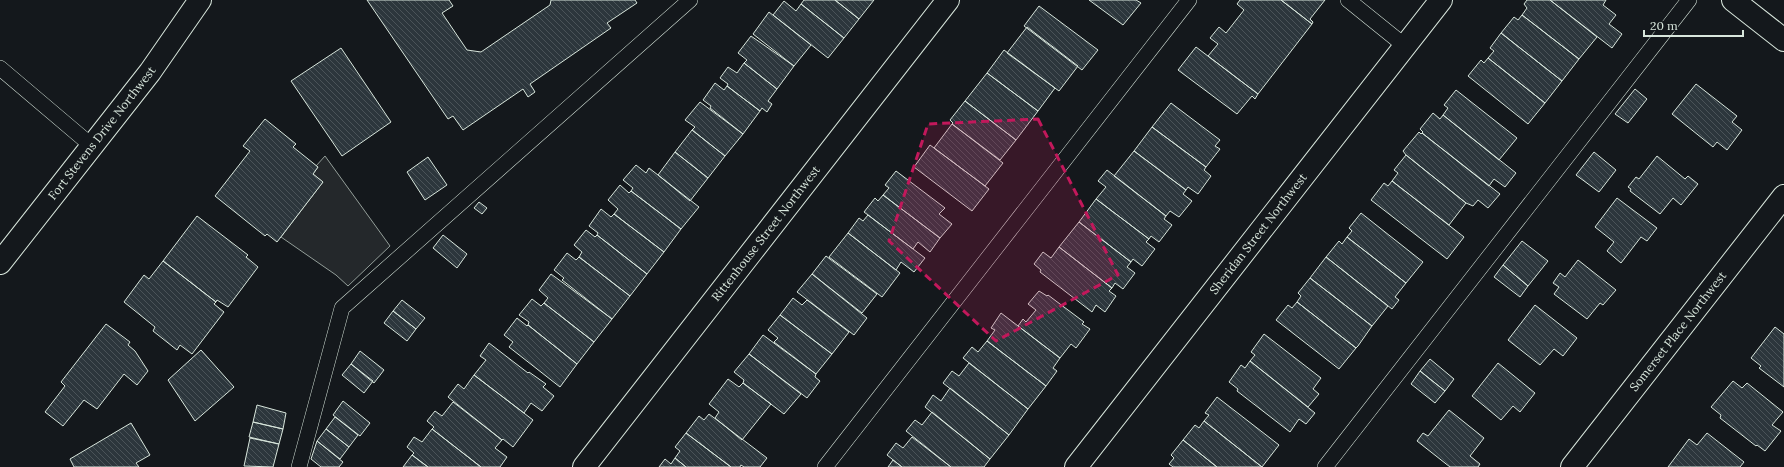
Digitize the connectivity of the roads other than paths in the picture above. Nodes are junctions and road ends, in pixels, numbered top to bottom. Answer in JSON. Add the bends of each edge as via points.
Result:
{"nodes":[{"id":1,"x":200,"y":0,"type":"edge"},
{"id":2,"x":690,"y":0,"type":"edge"},
{"id":3,"x":948,"y":0,"type":"edge"},
{"id":4,"x":1189,"y":0,"type":"edge"},
{"id":5,"x":1348,"y":0,"type":"edge"},
{"id":6,"x":1441,"y":0,"type":"edge"},
{"id":7,"x":1689,"y":0,"type":"edge"},
{"id":8,"x":1733,"y":0,"type":"edge"},
{"id":9,"x":1784,"y":40,"type":"edge"},
{"id":10,"x":1405,"y":46,"type":"junction"},
{"id":11,"x":0,"y":68,"type":"edge"},
{"id":12,"x":92,"y":146,"type":"junction"},
{"id":13,"x":1784,"y":196,"type":"edge"},
{"id":14,"x":0,"y":263,"type":"edge"},
{"id":15,"x":299,"y":467,"type":"edge"},
{"id":16,"x":584,"y":467,"type":"edge"},
{"id":17,"x":825,"y":467,"type":"edge"},
{"id":18,"x":1076,"y":467,"type":"edge"},
{"id":19,"x":1325,"y":467,"type":"edge"},
{"id":20,"x":1572,"y":467,"type":"edge"}],
"edges":[{"from":1,"to":12,"type":"street","name":"Fort Stevens Drive Northwest","via":[[162,55]]},
{"from":2,"to":15,"type":"lane","via":[[342,308]]},
{"from":3,"to":16,"type":"street","name":"Rittenhouse Street Northwest"},
{"from":4,"to":17,"type":"lane"},
{"from":5,"to":10,"type":"lane"},
{"from":6,"to":10,"type":"street","name":"Sheridan Street Northwest"},
{"from":7,"to":19,"type":"lane"},
{"from":8,"to":9,"type":"street"},
{"from":10,"to":18,"type":"street","name":"Sheridan Street Northwest"},
{"from":11,"to":12,"type":"lane"},
{"from":12,"to":14,"type":"street","name":"Fort Stevens Drive Northwest"},
{"from":13,"to":20,"type":"street","name":"Somerset Place Northwest"}]}
